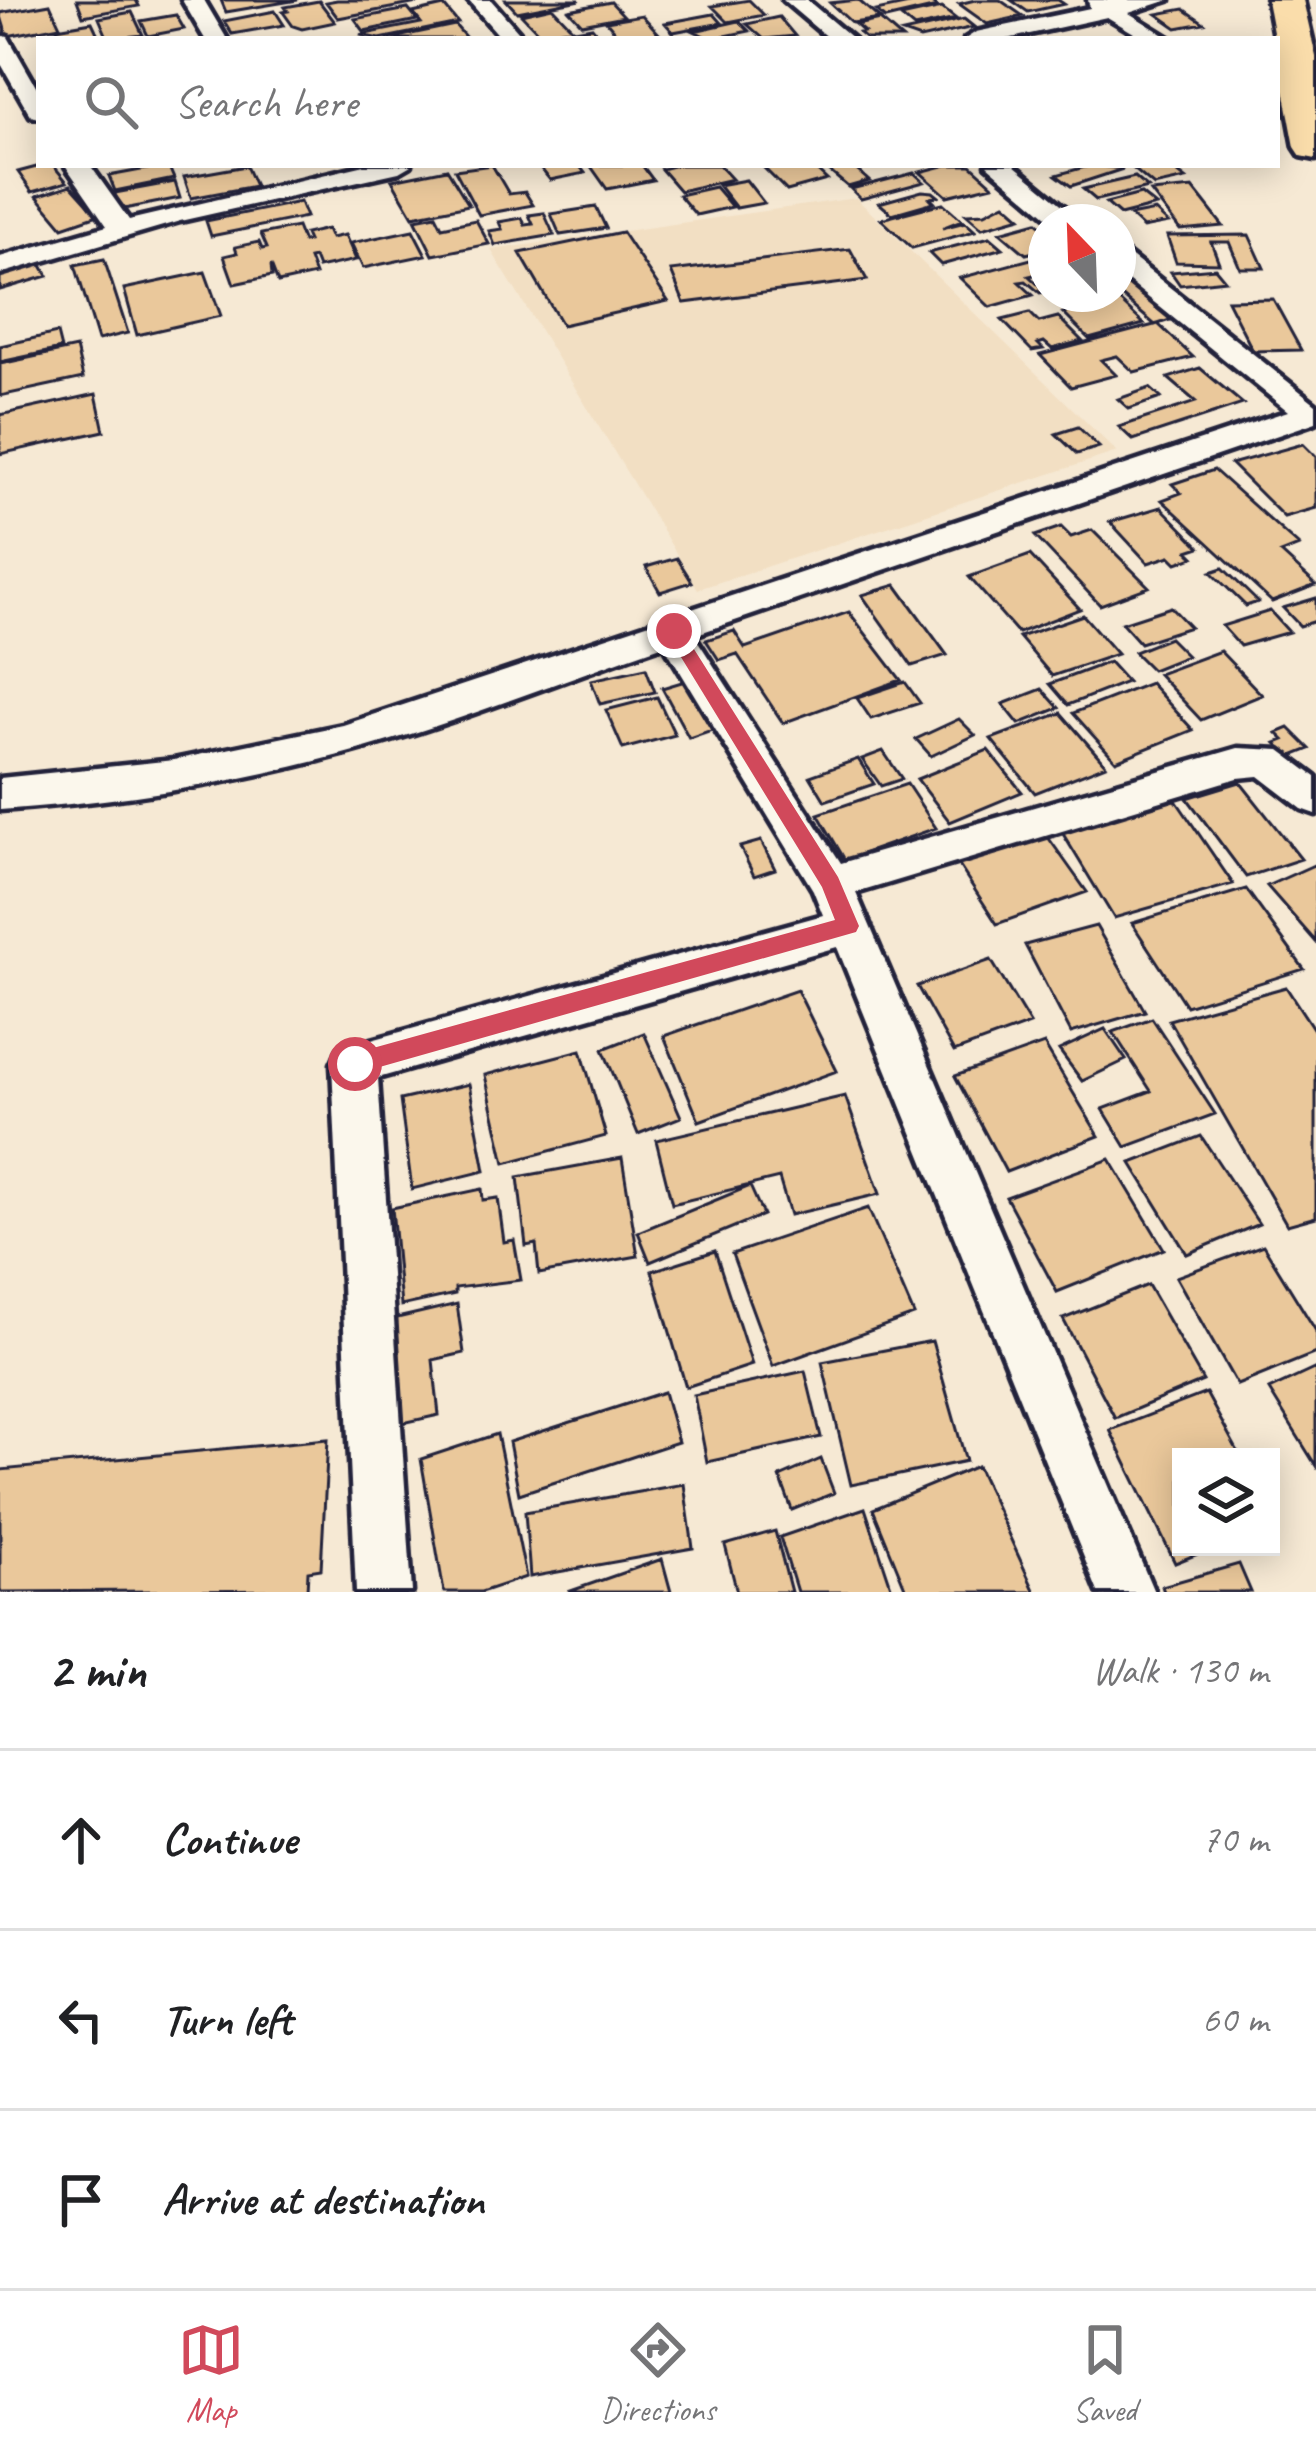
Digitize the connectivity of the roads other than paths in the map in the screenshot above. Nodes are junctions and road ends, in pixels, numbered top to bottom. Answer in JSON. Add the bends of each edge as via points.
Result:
{"nodes":[{"id":1,"x":193,"y":0,"type":"edge"},
{"id":2,"x":479,"y":0,"type":"edge"},
{"id":3,"x":794,"y":0,"type":"edge"},
{"id":4,"x":1158,"y":0,"type":"edge"},
{"id":5,"x":1285,"y":0,"type":"edge"},
{"id":6,"x":1099,"y":4,"type":"edge"},
{"id":7,"x":214,"y":36,"type":"edge"},
{"id":8,"x":511,"y":36,"type":"edge"},
{"id":9,"x":838,"y":36,"type":"edge"},
{"id":10,"x":987,"y":36,"type":"edge"},
{"id":11,"x":1155,"y":36,"type":"edge"},
{"id":12,"x":0,"y":42,"type":"edge"},
{"id":13,"x":1299,"y":92,"type":"edge"},
{"id":14,"x":36,"y":106,"type":"edge"},
{"id":15,"x":1316,"y":148,"type":"edge"},
{"id":16,"x":79,"y":168,"type":"edge"},
{"id":17,"x":369,"y":168,"type":"edge"},
{"id":18,"x":1003,"y":168,"type":"edge"},
{"id":19,"x":298,"y":175,"type":"edge"},
{"id":20,"x":1048,"y":204,"type":"edge"},
{"id":21,"x":122,"y":229,"type":"junction"},
{"id":22,"x":0,"y":266,"type":"edge"},
{"id":23,"x":1136,"y":274,"type":"edge"},
{"id":24,"x":1313,"y":414,"type":"edge"},
{"id":25,"x":674,"y":631,"type":"junction"},
{"id":26,"x":0,"y":794,"type":"edge"},
{"id":27,"x":1316,"y":798,"type":"edge"},
{"id":28,"x":839,"y":904,"type":"junction"},
{"id":29,"x":384,"y":1592,"type":"edge"},
{"id":30,"x":1126,"y":1592,"type":"edge"}],
"edges":[{"from":1,"to":7,"type":"street"},
{"from":2,"to":8,"type":"street"},
{"from":3,"to":9,"type":"street"},
{"from":4,"to":6,"type":"street"},
{"from":5,"to":13,"type":"highway"},
{"from":6,"to":10,"type":"street"},
{"from":6,"to":11,"type":"street"},
{"from":12,"to":14,"type":"street"},
{"from":13,"to":15,"type":"highway"},
{"from":16,"to":21,"type":"street"},
{"from":17,"to":19,"type":"street"},
{"from":18,"to":20,"type":"street"},
{"from":19,"to":21,"type":"street"},
{"from":21,"to":22,"type":"street"},
{"from":23,"to":24,"type":"street"},
{"from":24,"to":25,"type":"street"},
{"from":25,"to":26,"type":"street","via":[[346,739],[94,790]]},
{"from":25,"to":28,"type":"street"},
{"from":27,"to":28,"type":"street","via":[[1266,761],[1238,763]]},
{"from":28,"to":29,"type":"street","via":[[355,1064]]},
{"from":28,"to":30,"type":"street"}]}
